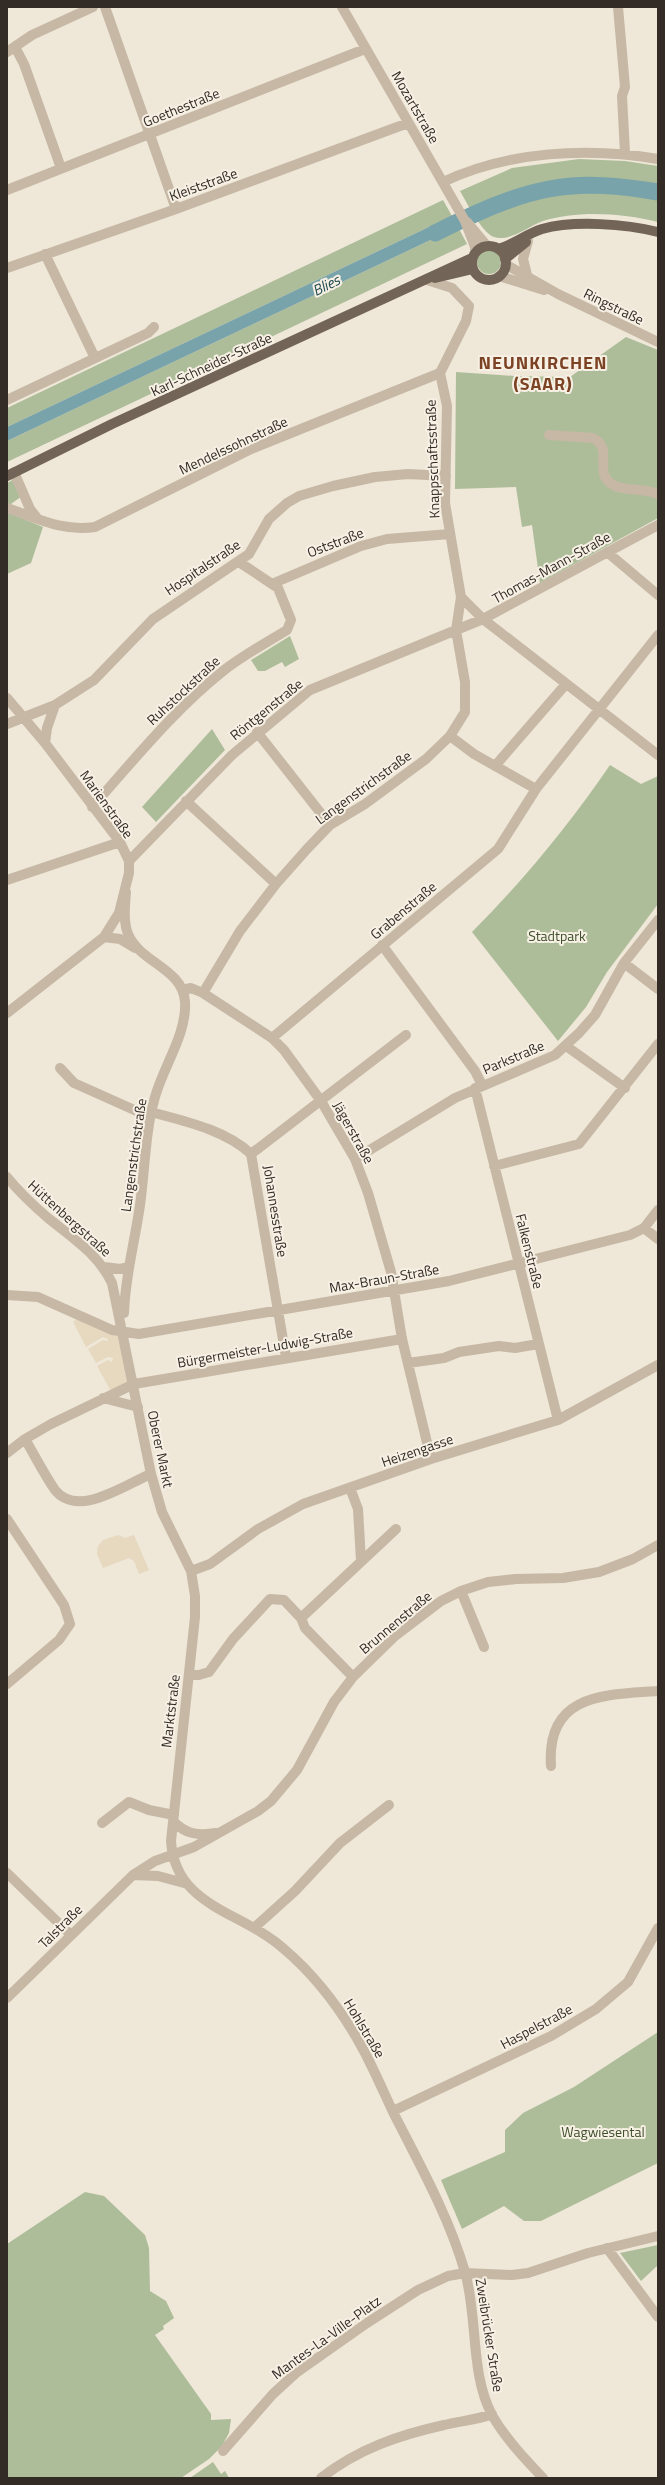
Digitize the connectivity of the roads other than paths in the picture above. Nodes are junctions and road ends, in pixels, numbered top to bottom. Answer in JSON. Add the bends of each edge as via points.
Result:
{"nodes":[{"id":1,"x":93,"y":7,"type":"edge"},
{"id":2,"x":105,"y":7,"type":"edge"},
{"id":3,"x":342,"y":7,"type":"edge"},
{"id":4,"x":618,"y":7,"type":"edge"},
{"id":5,"x":365,"y":48,"type":"junction"},
{"id":6,"x":11,"y":50,"type":"edge"},
{"id":7,"x":408,"y":123,"type":"junction"},
{"id":8,"x":149,"y":135,"type":"junction"},
{"id":9,"x":626,"y":153,"type":"junction"},
{"id":10,"x":658,"y":158,"type":"edge"},
{"id":11,"x":62,"y":168,"type":"junction"},
{"id":12,"x":443,"y":182,"type":"junction"},
{"id":13,"x":7,"y":190,"type":"edge"},
{"id":14,"x":176,"y":209,"type":"junction"},
{"id":15,"x":590,"y":226,"type":"junction"},
{"id":16,"x":658,"y":232,"type":"edge"},
{"id":17,"x":476,"y":238,"type":"junction"},
{"id":18,"x":528,"y":241,"type":"junction"},
{"id":19,"x":493,"y":247,"type":"junction"},
{"id":20,"x":45,"y":254,"type":"junction"},
{"id":21,"x":474,"y":256,"type":"junction"},
{"id":22,"x":505,"y":262,"type":"junction"},
{"id":23,"x":7,"y":268,"type":"edge"},
{"id":24,"x":473,"y":270,"type":"junction"},
{"id":25,"x":527,"y":275,"type":"junction"},
{"id":26,"x":499,"y":276,"type":"junction"},
{"id":27,"x":427,"y":280,"type":"junction"},
{"id":28,"x":558,"y":294,"type":"junction"},
{"id":29,"x":154,"y":328,"type":"dead end"},
{"id":30,"x":658,"y":342,"type":"edge"},
{"id":31,"x":95,"y":358,"type":"junction"},
{"id":32,"x":440,"y":373,"type":"junction"},
{"id":33,"x":7,"y":400,"type":"edge"},
{"id":34,"x":549,"y":435,"type":"dead end"},
{"id":35,"x":11,"y":474,"type":"edge"},
{"id":36,"x":446,"y":476,"type":"junction"},
{"id":37,"x":658,"y":494,"type":"edge"},
{"id":38,"x":7,"y":508,"type":"edge"},
{"id":39,"x":38,"y":519,"type":"junction"},
{"id":40,"x":658,"y":525,"type":"edge"},
{"id":41,"x":450,"y":534,"type":"junction"},
{"id":42,"x":607,"y":552,"type":"junction"},
{"id":43,"x":238,"y":562,"type":"junction"},
{"id":44,"x":274,"y":583,"type":"junction"},
{"id":45,"x":658,"y":595,"type":"edge"},
{"id":46,"x":461,"y":597,"type":"junction"},
{"id":47,"x":483,"y":619,"type":"junction"},
{"id":48,"x":456,"y":630,"type":"junction"},
{"id":49,"x":658,"y":635,"type":"edge"},
{"id":50,"x":566,"y":684,"type":"junction"},
{"id":51,"x":7,"y":698,"type":"edge"},
{"id":52,"x":55,"y":705,"type":"junction"},
{"id":53,"x":598,"y":708,"type":"junction"},
{"id":54,"x":24,"y":717,"type":"junction"},
{"id":55,"x":7,"y":724,"type":"edge"},
{"id":56,"x":257,"y":732,"type":"junction"},
{"id":57,"x":450,"y":736,"type":"junction"},
{"id":58,"x":45,"y":743,"type":"junction"},
{"id":59,"x":658,"y":755,"type":"edge"},
{"id":60,"x":495,"y":766,"type":"junction"},
{"id":61,"x":536,"y":789,"type":"junction"},
{"id":62,"x":186,"y":801,"type":"junction"},
{"id":63,"x":92,"y":806,"type":"junction"},
{"id":64,"x":330,"y":825,"type":"junction"},
{"id":65,"x":120,"y":842,"type":"junction"},
{"id":66,"x":129,"y":861,"type":"junction"},
{"id":67,"x":7,"y":880,"type":"edge"},
{"id":68,"x":276,"y":884,"type":"junction"},
{"id":69,"x":126,"y":892,"type":"junction"},
{"id":70,"x":658,"y":920,"type":"edge"},
{"id":71,"x":104,"y":937,"type":"junction"},
{"id":72,"x":382,"y":945,"type":"junction"},
{"id":73,"x":140,"y":951,"type":"junction"},
{"id":74,"x":624,"y":963,"type":"junction"},
{"id":75,"x":658,"y":989,"type":"edge"},
{"id":76,"x":182,"y":990,"type":"junction"},
{"id":77,"x":203,"y":993,"type":"junction"},
{"id":78,"x":7,"y":1013,"type":"edge"},
{"id":79,"x":406,"y":1035,"type":"dead end"},
{"id":80,"x":272,"y":1038,"type":"junction"},
{"id":81,"x":658,"y":1044,"type":"edge"},
{"id":82,"x":566,"y":1046,"type":"junction"},
{"id":83,"x":60,"y":1068,"type":"dead end"},
{"id":84,"x":478,"y":1086,"type":"junction"},
{"id":85,"x":625,"y":1088,"type":"junction"},
{"id":86,"x":321,"y":1101,"type":"junction"},
{"id":87,"x":151,"y":1115,"type":"junction"},
{"id":88,"x":252,"y":1154,"type":"junction"},
{"id":89,"x":355,"y":1159,"type":"junction"},
{"id":90,"x":494,"y":1166,"type":"junction"},
{"id":91,"x":7,"y":1177,"type":"edge"},
{"id":92,"x":658,"y":1210,"type":"edge"},
{"id":93,"x":644,"y":1228,"type":"junction"},
{"id":94,"x":658,"y":1238,"type":"edge"},
{"id":95,"x":519,"y":1264,"type":"junction"},
{"id":96,"x":104,"y":1267,"type":"junction"},
{"id":97,"x":129,"y":1267,"type":"junction"},
{"id":98,"x":394,"y":1292,"type":"junction"},
{"id":99,"x":7,"y":1295,"type":"edge"},
{"id":100,"x":277,"y":1310,"type":"junction"},
{"id":101,"x":123,"y":1330,"type":"junction"},
{"id":102,"x":402,"y":1339,"type":"junction"},
{"id":103,"x":538,"y":1344,"type":"junction"},
{"id":104,"x":286,"y":1357,"type":"junction"},
{"id":105,"x":408,"y":1363,"type":"junction"},
{"id":106,"x":658,"y":1365,"type":"edge"},
{"id":107,"x":134,"y":1384,"type":"junction"},
{"id":108,"x":103,"y":1398,"type":"junction"},
{"id":109,"x":138,"y":1407,"type":"junction"},
{"id":110,"x":558,"y":1420,"type":"junction"},
{"id":111,"x":25,"y":1439,"type":"junction"},
{"id":112,"x":7,"y":1453,"type":"edge"},
{"id":113,"x":431,"y":1459,"type":"junction"},
{"id":114,"x":151,"y":1474,"type":"junction"},
{"id":115,"x":350,"y":1488,"type":"junction"},
{"id":116,"x":7,"y":1519,"type":"edge"},
{"id":117,"x":396,"y":1529,"type":"dead end"},
{"id":118,"x":658,"y":1545,"type":"edge"},
{"id":119,"x":361,"y":1561,"type":"junction"},
{"id":120,"x":191,"y":1571,"type":"junction"},
{"id":121,"x":461,"y":1591,"type":"junction"},
{"id":122,"x":301,"y":1618,"type":"junction"},
{"id":123,"x":484,"y":1648,"type":"dead end"},
{"id":124,"x":189,"y":1674,"type":"junction"},
{"id":125,"x":353,"y":1677,"type":"junction"},
{"id":126,"x":7,"y":1684,"type":"edge"},
{"id":127,"x":658,"y":1690,"type":"edge"},
{"id":128,"x":551,"y":1766,"type":"dead end"},
{"id":129,"x":389,"y":1805,"type":"dead end"},
{"id":130,"x":173,"y":1818,"type":"junction"},
{"id":131,"x":102,"y":1823,"type":"dead end"},
{"id":132,"x":222,"y":1832,"type":"junction"},
{"id":133,"x":172,"y":1854,"type":"junction"},
{"id":134,"x":7,"y":1873,"type":"edge"},
{"id":135,"x":133,"y":1875,"type":"junction"},
{"id":136,"x":184,"y":1883,"type":"junction"},
{"id":137,"x":255,"y":1927,"type":"junction"},
{"id":138,"x":658,"y":1928,"type":"edge"},
{"id":139,"x":71,"y":1936,"type":"junction"},
{"id":140,"x":7,"y":1998,"type":"edge"},
{"id":141,"x":393,"y":2111,"type":"junction"},
{"id":142,"x":658,"y":2236,"type":"edge"},
{"id":143,"x":607,"y":2248,"type":"junction"},
{"id":144,"x":465,"y":2273,"type":"junction"},
{"id":145,"x":658,"y":2317,"type":"edge"},
{"id":146,"x":492,"y":2414,"type":"junction"},
{"id":147,"x":223,"y":2451,"type":"dead end"},
{"id":148,"x":322,"y":2478,"type":"edge"},
{"id":149,"x":543,"y":2478,"type":"edge"}],
"edges":[{"from":1,"to":6,"type":"street","via":[[46,28]]},
{"from":2,"to":8,"type":"street"},
{"from":3,"to":5,"type":"street","name":"Mozartstraße"},
{"from":4,"to":9,"type":"street","via":[[625,86],[622,96]]},
{"from":5,"to":7,"type":"street","name":"Mozartstraße"},
{"from":5,"to":8,"type":"street","name":"Goethestraße"},
{"from":6,"to":11,"type":"street","via":[[24,64]]},
{"from":7,"to":12,"type":"street","name":"Mozartstraße"},
{"from":7,"to":14,"type":"street","name":"Kleiststraße"},
{"from":8,"to":11,"type":"street","name":"Goethestraße"},
{"from":8,"to":14,"type":"street"},
{"from":9,"to":10,"type":"street"},
{"from":9,"to":12,"type":"street","via":[[581,152],[531,157],[469,170]]},
{"from":11,"to":13,"type":"street","name":"Goethestraße"},
{"from":12,"to":17,"type":"street","name":"Mozartstraße"},
{"from":14,"to":20,"type":"street","name":"Kleiststraße"},
{"from":15,"to":16,"type":"main road"},
{"from":15,"to":18,"type":"main road","via":[[555,232]]},
{"from":15,"to":19,"type":"main road","via":[[543,229]]},
{"from":17,"to":19,"type":"street","name":"Mozartstraße"},
{"from":17,"to":21,"type":"street"},
{"from":18,"to":22,"type":"main road","via":[[519,245]]},
{"from":18,"to":25,"type":"street","via":[[523,259]]},
{"from":19,"to":21,"type":"main road"},
{"from":19,"to":22,"type":"main road"},
{"from":20,"to":23,"type":"street","name":"Kleiststraße"},
{"from":20,"to":31,"type":"street"},
{"from":21,"to":24,"type":"main road"},
{"from":21,"to":27,"type":"main road","name":"Karl-Schneider-Straße"},
{"from":22,"to":25,"type":"street","name":"Ringstraße"},
{"from":22,"to":26,"type":"main road"},
{"from":24,"to":26,"type":"main road","via":[[484,279]]},
{"from":24,"to":27,"type":"main road","name":"Karl-Schneider-Straße"},
{"from":25,"to":28,"type":"street","name":"Ringstraße"},
{"from":26,"to":28,"type":"street","name":"Ringstraße"},
{"from":27,"to":32,"type":"street","via":[[452,288],[469,306],[466,321]]},
{"from":27,"to":35,"type":"main road","name":"Karl-Schneider-Straße","via":[[112,424]]},
{"from":28,"to":30,"type":"street","name":"Ringstraße"},
{"from":29,"to":31,"type":"street"},
{"from":31,"to":33,"type":"street"},
{"from":32,"to":36,"type":"street","name":"Knappschaftsstraße","via":[[447,406]]},
{"from":32,"to":39,"type":"street","name":"Mendelssohnstraße","via":[[251,449],[95,527],[60,527]]},
{"from":34,"to":37,"type":"street","via":[[594,438],[603,448],[604,475],[611,483]]},
{"from":35,"to":39,"type":"street"},
{"from":36,"to":41,"type":"street","name":"Knappschaftsstraße"},
{"from":36,"to":43,"type":"street","name":"Hospitalstraße","via":[[408,474],[375,477],[299,496],[278,509],[249,554]]},
{"from":38,"to":39,"type":"street","name":"Mendelssohnstraße"},
{"from":40,"to":42,"type":"street","name":"Thomas-Mann-Straße"},
{"from":41,"to":44,"type":"street","name":"Oststraße","via":[[387,539],[361,546]]},
{"from":41,"to":46,"type":"street","name":"Knappschaftsstraße"},
{"from":42,"to":45,"type":"street"},
{"from":42,"to":47,"type":"street","name":"Thomas-Mann-Straße"},
{"from":43,"to":44,"type":"street"},
{"from":43,"to":52,"type":"street","name":"Hospitalstraße","via":[[185,595],[153,619],[94,680]]},
{"from":44,"to":63,"type":"street","name":"Ruhstockstraße","via":[[291,620],[287,630],[224,670],[199,691],[170,719]]},
{"from":46,"to":47,"type":"street"},
{"from":46,"to":48,"type":"street","name":"Knappschaftsstraße"},
{"from":47,"to":48,"type":"street","name":"Thomas-Mann-Straße"},
{"from":47,"to":50,"type":"street"},
{"from":48,"to":56,"type":"street","name":"Röntgenstraße","via":[[310,690]]},
{"from":48,"to":57,"type":"street","name":"Langenstrichstraße","via":[[466,700],[465,712]]},
{"from":49,"to":53,"type":"street","name":"Grabenstraße"},
{"from":50,"to":53,"type":"street"},
{"from":50,"to":60,"type":"street"},
{"from":51,"to":54,"type":"street","name":"Marienstraße"},
{"from":52,"to":54,"type":"street","name":"Hospitalstraße"},
{"from":52,"to":58,"type":"street"},
{"from":53,"to":59,"type":"street"},
{"from":53,"to":61,"type":"street","name":"Grabenstraße"},
{"from":54,"to":55,"type":"street","name":"Hospitalstraße"},
{"from":54,"to":58,"type":"street","name":"Marienstraße"},
{"from":56,"to":62,"type":"street","name":"Röntgenstraße"},
{"from":56,"to":64,"type":"street"},
{"from":57,"to":60,"type":"street"},
{"from":57,"to":64,"type":"street","name":"Langenstrichstraße","via":[[414,769]]},
{"from":58,"to":63,"type":"street","name":"Marienstraße"},
{"from":60,"to":61,"type":"street"},
{"from":61,"to":72,"type":"street","name":"Grabenstraße","via":[[498,849]]},
{"from":62,"to":66,"type":"street","name":"Röntgenstraße"},
{"from":62,"to":68,"type":"street"},
{"from":63,"to":65,"type":"street","name":"Marienstraße"},
{"from":64,"to":68,"type":"street","name":"Langenstrichstraße"},
{"from":65,"to":66,"type":"street","name":"Marienstraße"},
{"from":65,"to":67,"type":"street"},
{"from":66,"to":69,"type":"street","name":"Marienstraße"},
{"from":68,"to":77,"type":"street","name":"Langenstrichstraße","via":[[240,931]]},
{"from":69,"to":71,"type":"street","name":"Marienstraße","via":[[119,913]]},
{"from":69,"to":73,"type":"street","via":[[128,933]]},
{"from":70,"to":74,"type":"street","name":"Parkstraße"},
{"from":71,"to":73,"type":"street","via":[[120,939]]},
{"from":71,"to":78,"type":"street","name":"Marienstraße"},
{"from":72,"to":80,"type":"street","name":"Grabenstraße"},
{"from":72,"to":84,"type":"street","name":"Falkenstraße","via":[[475,1071]]},
{"from":73,"to":76,"type":"street","via":[[173,977]]},
{"from":74,"to":75,"type":"street"},
{"from":74,"to":82,"type":"street","name":"Parkstraße","via":[[595,1015]]},
{"from":76,"to":77,"type":"street","name":"Jägerstraße","via":[[191,988]]},
{"from":76,"to":87,"type":"street","name":"Langenstrichstraße","via":[[185,1002],[182,1024],[155,1096]]},
{"from":77,"to":80,"type":"street","name":"Jägerstraße"},
{"from":79,"to":86,"type":"street"},
{"from":80,"to":86,"type":"street","name":"Jägerstraße","via":[[292,1059]]},
{"from":81,"to":85,"type":"street"},
{"from":82,"to":84,"type":"street","name":"Parkstraße","via":[[548,1058]]},
{"from":82,"to":85,"type":"street"},
{"from":83,"to":87,"type":"street","name":"Johannesstraße","via":[[74,1083]]},
{"from":84,"to":89,"type":"street","name":"Parkstraße"},
{"from":84,"to":90,"type":"street","name":"Falkenstraße"},
{"from":85,"to":90,"type":"street","via":[[579,1144]]},
{"from":86,"to":88,"type":"street"},
{"from":86,"to":89,"type":"street","name":"Jägerstraße"},
{"from":87,"to":88,"type":"street","name":"Johannesstraße","via":[[211,1131],[243,1146]]},
{"from":87,"to":97,"type":"street","name":"Langenstrichstraße"},
{"from":88,"to":100,"type":"street","name":"Johannesstraße"},
{"from":89,"to":98,"type":"street","name":"Jägerstraße","via":[[374,1212]]},
{"from":90,"to":95,"type":"street","name":"Falkenstraße"},
{"from":91,"to":96,"type":"street","name":"Hüttenbergstraße","via":[[47,1217],[95,1255]]},
{"from":92,"to":93,"type":"street"},
{"from":93,"to":94,"type":"street"},
{"from":93,"to":95,"type":"street","name":"Max-Braun-Straße","via":[[630,1235]]},
{"from":95,"to":98,"type":"street","name":"Max-Braun-Straße"},
{"from":95,"to":103,"type":"street","name":"Falkenstraße"},
{"from":96,"to":97,"type":"street"},
{"from":96,"to":101,"type":"street","name":"Hüttenbergstraße","via":[[112,1283]]},
{"from":97,"to":101,"type":"street","name":"Langenstrichstraße"},
{"from":98,"to":100,"type":"street","name":"Max-Braun-Straße"},
{"from":98,"to":102,"type":"street","name":"Jägerstraße"},
{"from":99,"to":101,"type":"street","name":"Max-Braun-Straße","via":[[38,1297],[112,1330]]},
{"from":100,"to":101,"type":"street","name":"Max-Braun-Straße","via":[[139,1334]]},
{"from":100,"to":104,"type":"street","name":"Johannesstraße"},
{"from":101,"to":107,"type":"street","name":"Oberer Markt"},
{"from":102,"to":104,"type":"street","name":"Bürgermeister-Ludwig-Straße"},
{"from":102,"to":105,"type":"street","name":"Jägerstraße"},
{"from":103,"to":105,"type":"street","via":[[515,1348],[499,1346]]},
{"from":103,"to":110,"type":"street","name":"Falkenstraße"},
{"from":104,"to":107,"type":"street","name":"Bürgermeister-Ludwig-Straße"},
{"from":105,"to":113,"type":"street","name":"Jägerstraße"},
{"from":106,"to":110,"type":"street","name":"Heizengasse"},
{"from":107,"to":108,"type":"street","name":"Bürgermeister-Ludwig-Straße"},
{"from":107,"to":109,"type":"street","name":"Oberer Markt"},
{"from":108,"to":109,"type":"street"},
{"from":108,"to":111,"type":"street","name":"Bürgermeister-Ludwig-Straße"},
{"from":109,"to":114,"type":"street","name":"Oberer Markt"},
{"from":110,"to":113,"type":"street","name":"Heizengasse"},
{"from":111,"to":112,"type":"street","name":"Bürgermeister-Ludwig-Straße"},
{"from":111,"to":114,"type":"street","via":[[56,1490],[64,1498],[72,1501],[89,1501]]},
{"from":113,"to":115,"type":"street","name":"Heizengasse"},
{"from":114,"to":120,"type":"street","name":"Oberer Markt","via":[[162,1512]]},
{"from":115,"to":119,"type":"street","via":[[358,1509]]},
{"from":115,"to":120,"type":"street","name":"Heizengasse","via":[[292,1509],[258,1529],[210,1564]]},
{"from":116,"to":126,"type":"street","via":[[68,1611],[70,1624],[68,1629]]},
{"from":117,"to":119,"type":"street"},
{"from":118,"to":121,"type":"street","name":"Brunnenstraße","via":[[633,1560],[599,1572],[563,1578],[516,1578],[488,1582]]},
{"from":119,"to":122,"type":"street"},
{"from":120,"to":124,"type":"street","name":"Marktstraße","via":[[195,1617]]},
{"from":121,"to":123,"type":"street"},
{"from":121,"to":125,"type":"street","name":"Brunnenstraße","via":[[421,1614]]},
{"from":122,"to":124,"type":"street","via":[[284,1600],[270,1599],[233,1639],[209,1672],[199,1676]]},
{"from":122,"to":125,"type":"street","via":[[305,1628]]},
{"from":124,"to":130,"type":"street","name":"Marktstraße"},
{"from":125,"to":132,"type":"street","name":"Brunnenstraße","via":[[334,1702],[298,1770],[284,1788],[258,1811]]},
{"from":127,"to":128,"type":"street","via":[[585,1700],[564,1717],[557,1730],[552,1742]]},
{"from":129,"to":137,"type":"street","via":[[340,1843],[295,1891]]},
{"from":130,"to":131,"type":"street","via":[[129,1802]]},
{"from":130,"to":132,"type":"street","name":"Brunnenstraße","via":[[184,1832]]},
{"from":130,"to":133,"type":"street","name":"Marktstraße"},
{"from":132,"to":133,"type":"street","name":"Brunnenstraße","via":[[194,1847]]},
{"from":133,"to":135,"type":"street","name":"Talstraße"},
{"from":133,"to":136,"type":"street","name":"Hohlstraße"},
{"from":134,"to":139,"type":"street"},
{"from":135,"to":136,"type":"street","via":[[158,1876]]},
{"from":135,"to":139,"type":"street","name":"Talstraße"},
{"from":136,"to":137,"type":"street","name":"Hohlstraße","via":[[213,1905]]},
{"from":137,"to":141,"type":"street","name":"Hohlstraße","via":[[285,1949],[334,2003],[365,2053]]},
{"from":138,"to":141,"type":"street","name":"Haspelstraße","via":[[628,1982],[596,2009],[551,2036]]},
{"from":139,"to":140,"type":"street","name":"Talstraße"},
{"from":141,"to":144,"type":"street","name":"Hohlstraße","via":[[444,2217]]},
{"from":142,"to":143,"type":"street","name":"Mantes-La-Ville-Platz"},
{"from":143,"to":144,"type":"street","name":"Mantes-La-Ville-Platz","via":[[528,2273]]},
{"from":143,"to":145,"type":"street"},
{"from":144,"to":146,"type":"street","name":"Zweibrücker Straße","via":[[484,2395]]},
{"from":144,"to":147,"type":"street","name":"Mantes-La-Ville-Platz","via":[[448,2276],[418,2290],[296,2373],[273,2394]]},
{"from":146,"to":148,"type":"street","via":[[388,2440],[340,2464]]},
{"from":146,"to":149,"type":"street","name":"Zweibrücker Straße"}]}
